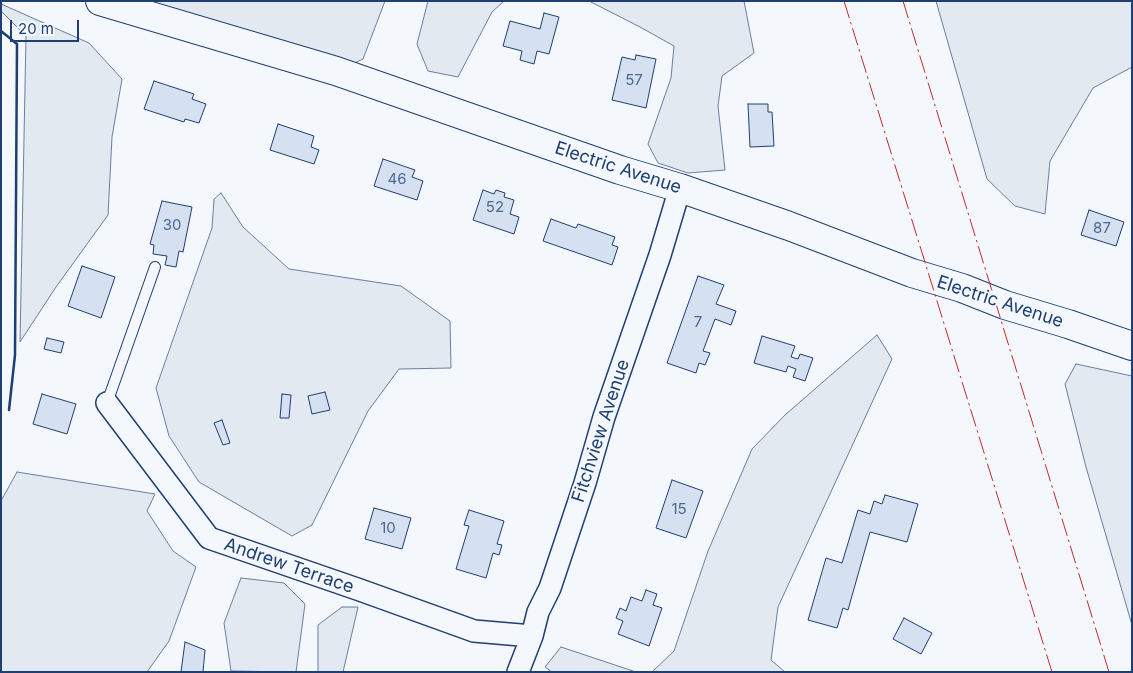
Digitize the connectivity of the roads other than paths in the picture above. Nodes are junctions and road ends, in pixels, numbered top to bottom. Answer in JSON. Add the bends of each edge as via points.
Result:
{"nodes":[{"id":1,"x":100,"y":1,"type":"edge"},
{"id":2,"x":680,"y":188,"type":"junction"},
{"id":3,"x":155,"y":267,"type":"dead end"},
{"id":4,"x":1132,"y":346,"type":"edge"},
{"id":5,"x":107,"y":404,"type":"joint"},
{"id":6,"x":532,"y":636,"type":"junction"},
{"id":7,"x":518,"y":672,"type":"edge"}],
"edges":[{"from":1,"to":2,"type":"main road","name":"Electric Avenue","via":[[336,71]]},
{"from":2,"to":4,"type":"main road","name":"Electric Avenue","via":[[912,273]]},
{"from":2,"to":6,"type":"street","name":"Fitchview Avenue"},
{"from":3,"to":5,"type":"lane"},
{"from":5,"to":6,"type":"street","name":"Andrew Terrace","via":[[209,538],[474,631]]},
{"from":6,"to":7,"type":"street","name":"Fitchview Avenue"}]}
